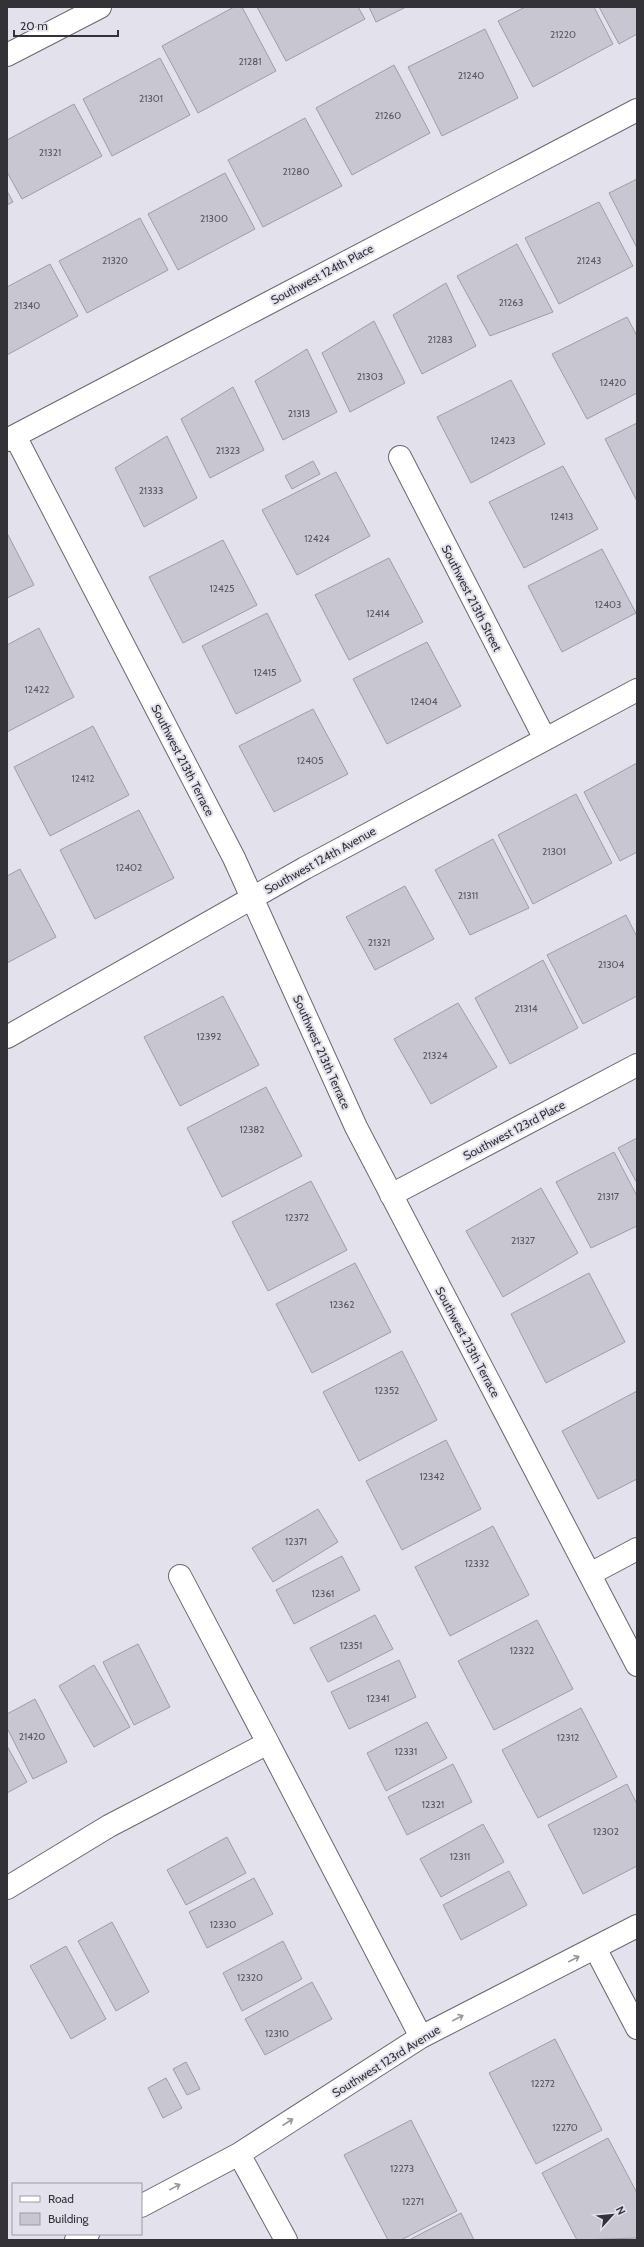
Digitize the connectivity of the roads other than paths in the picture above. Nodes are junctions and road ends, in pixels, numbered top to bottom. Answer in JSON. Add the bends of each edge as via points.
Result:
{"nodes":[{"id":1,"x":100,"y":7,"type":"edge"},
{"id":2,"x":7,"y":55,"type":"edge"},
{"id":3,"x":637,"y":110,"type":"edge"},
{"id":4,"x":11,"y":438,"type":"edge"},
{"id":5,"x":400,"y":457,"type":"dead end"},
{"id":6,"x":637,"y":690,"type":"edge"},
{"id":7,"x":545,"y":740,"type":"junction"},
{"id":8,"x":252,"y":898,"type":"junction"},
{"id":9,"x":7,"y":1037,"type":"edge"},
{"id":10,"x":637,"y":1066,"type":"edge"},
{"id":11,"x":391,"y":1195,"type":"junction"},
{"id":12,"x":637,"y":1549,"type":"edge"},
{"id":13,"x":590,"y":1574,"type":"junction"},
{"id":14,"x":180,"y":1576,"type":"dead end"},
{"id":15,"x":637,"y":1665,"type":"edge"},
{"id":16,"x":268,"y":1743,"type":"junction"},
{"id":17,"x":7,"y":1888,"type":"edge"},
{"id":18,"x":637,"y":1926,"type":"edge"},
{"id":19,"x":595,"y":1948,"type":"junction"},
{"id":20,"x":637,"y":2028,"type":"edge"},
{"id":21,"x":421,"y":2037,"type":"junction"},
{"id":22,"x":239,"y":2154,"type":"junction"},
{"id":23,"x":142,"y":2205,"type":"edge"},
{"id":24,"x":86,"y":2235,"type":"edge"},
{"id":25,"x":76,"y":2240,"type":"edge"},
{"id":26,"x":286,"y":2240,"type":"edge"}],
"edges":[{"from":1,"to":2,"type":"street"},
{"from":3,"to":4,"type":"street","name":"Southwest 124th Place"},
{"from":4,"to":8,"type":"street","name":"Southwest 213th Terrace","via":[[234,858]]},
{"from":5,"to":7,"type":"street","name":"Southwest 213th Street"},
{"from":6,"to":7,"type":"street","name":"Southwest 124th Avenue"},
{"from":7,"to":8,"type":"street","name":"Southwest 124th Avenue"},
{"from":8,"to":9,"type":"street","name":"Southwest 124th Avenue"},
{"from":8,"to":11,"type":"street","name":"Southwest 213th Terrace","via":[[356,1127]]},
{"from":10,"to":11,"type":"street","name":"Southwest 123rd Place"},
{"from":11,"to":13,"type":"street","name":"Southwest 213th Terrace"},
{"from":12,"to":13,"type":"street"},
{"from":13,"to":15,"type":"street","name":"Southwest 213th Terrace"},
{"from":14,"to":16,"type":"street"},
{"from":16,"to":17,"type":"street","via":[[109,1826]]},
{"from":16,"to":21,"type":"street"},
{"from":18,"to":19,"type":"street","name":"Southwest 123rd Avenue"},
{"from":19,"to":20,"type":"street"},
{"from":21,"to":19,"type":"street","name":"Southwest 123rd Avenue","one_way":true},
{"from":22,"to":21,"type":"street","name":"Southwest 123rd Avenue","one_way":true},
{"from":23,"to":22,"type":"street","name":"Southwest 123rd Avenue","one_way":true},
{"from":22,"to":26,"type":"street"},
{"from":24,"to":25,"type":"street"}]}
